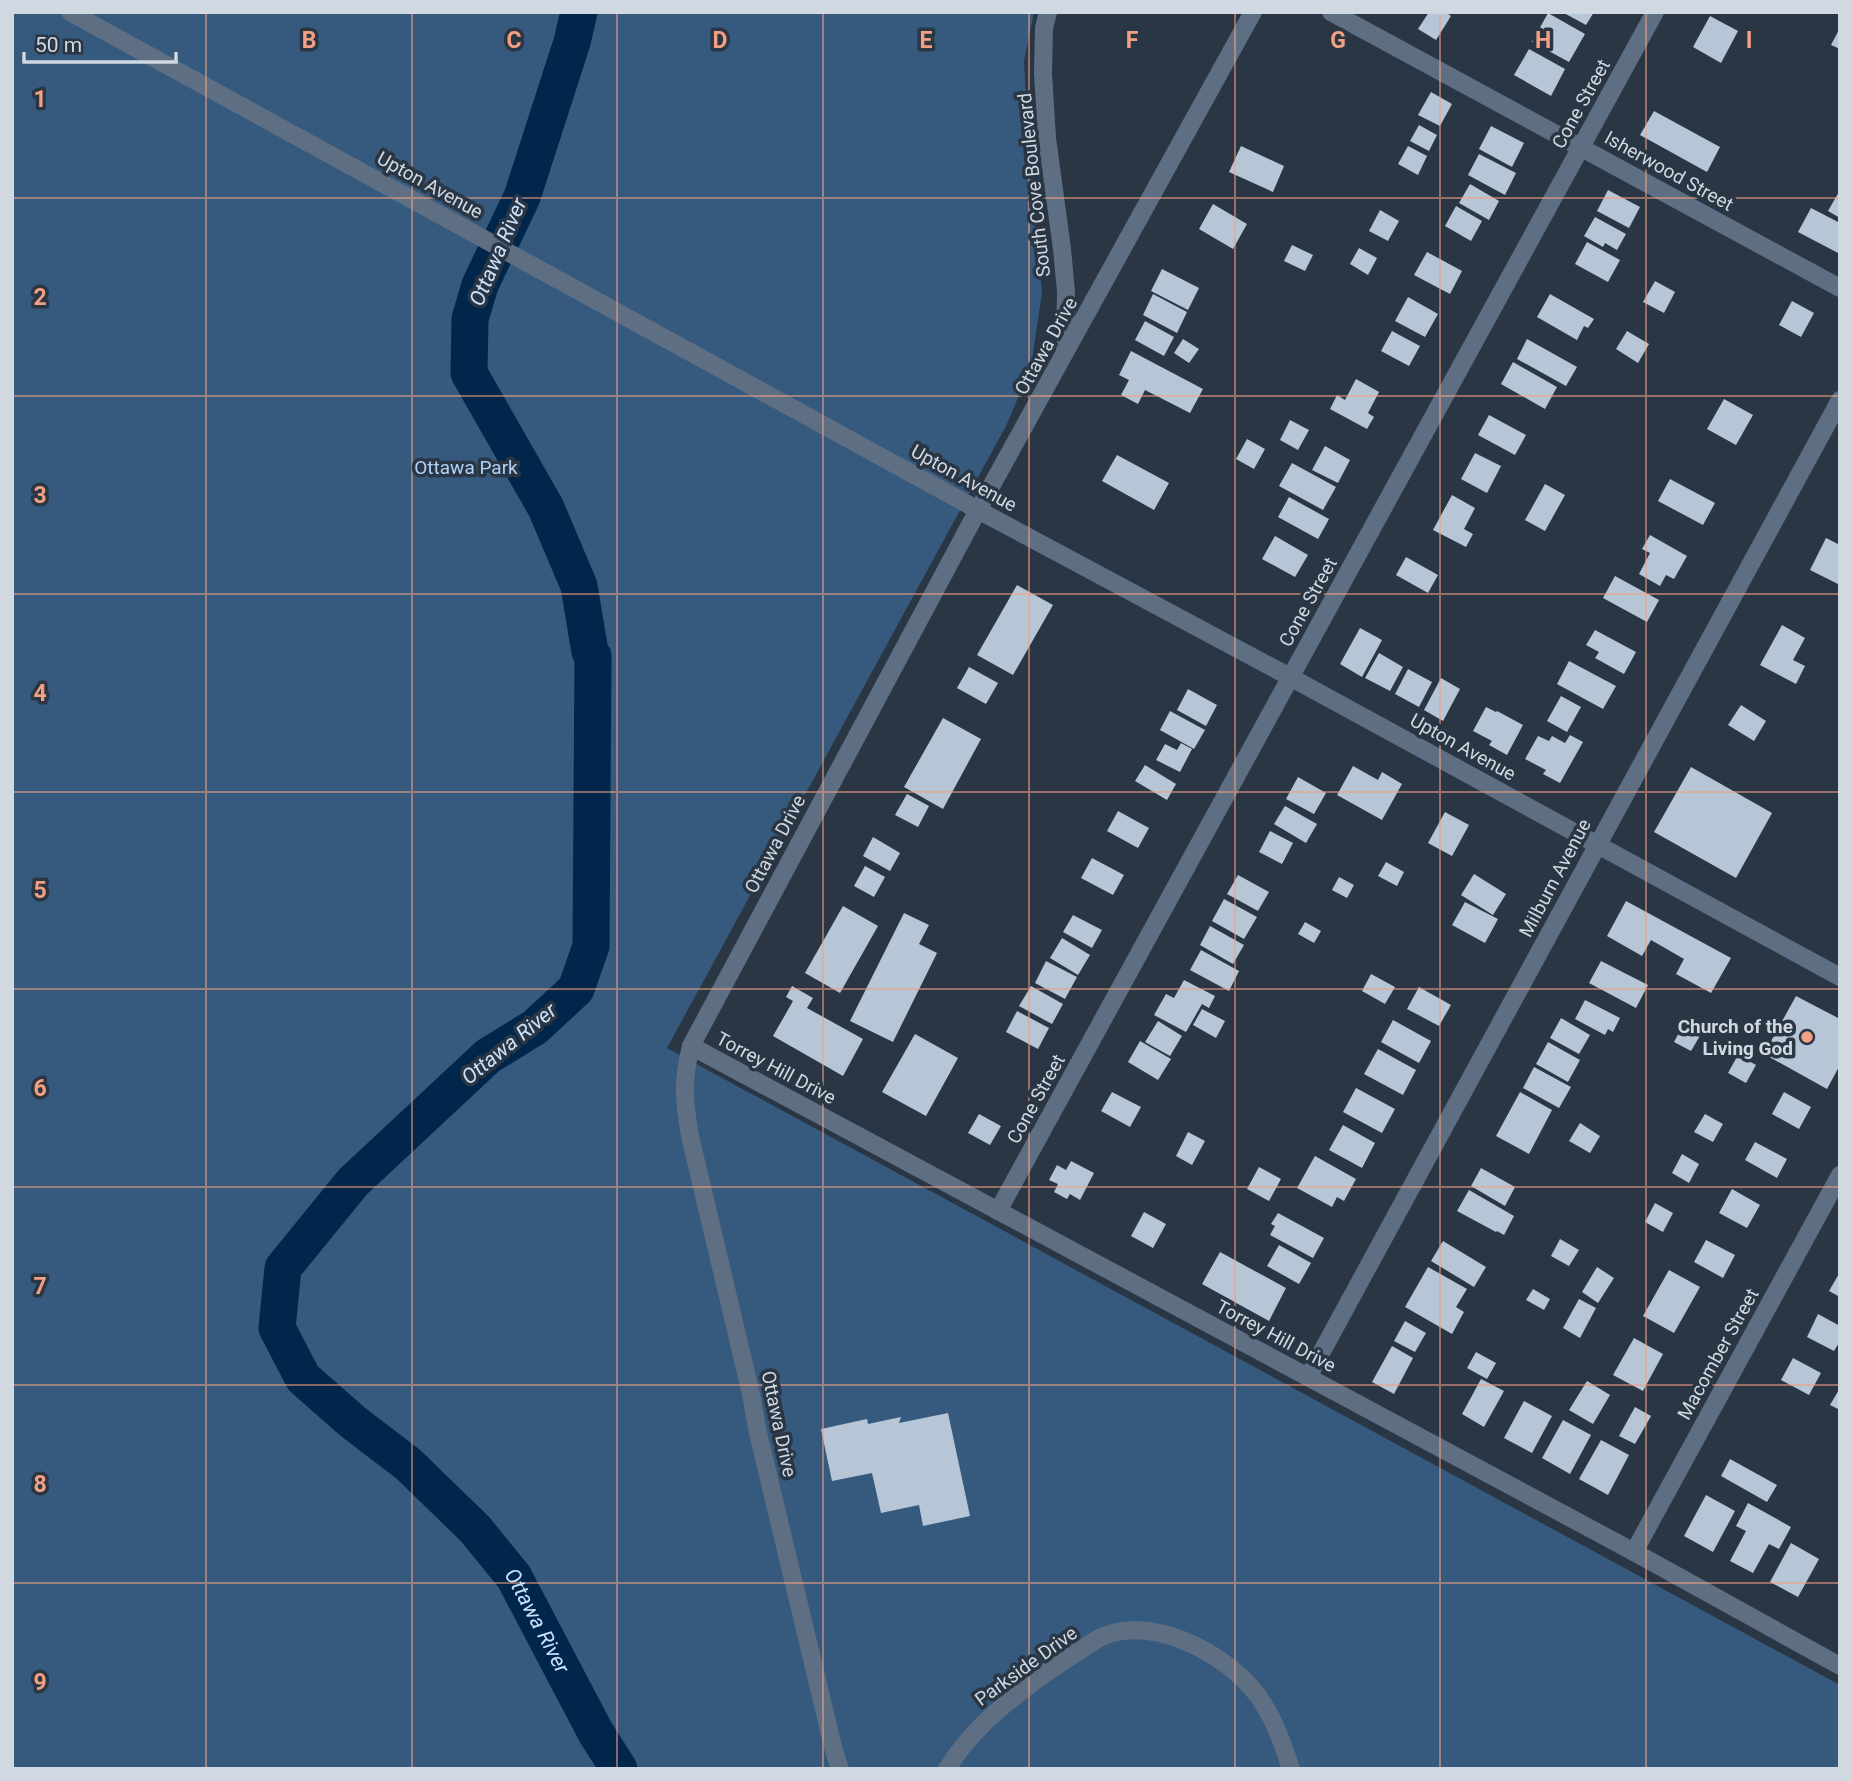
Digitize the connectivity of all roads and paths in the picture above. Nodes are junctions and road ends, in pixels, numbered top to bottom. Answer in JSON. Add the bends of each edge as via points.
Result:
{"nodes":[{"id":1,"x":70,"y":12,"type":"edge"},
{"id":2,"x":1048,"y":12,"type":"edge"},
{"id":3,"x":1253,"y":12,"type":"edge"},
{"id":4,"x":1331,"y":12,"type":"edge"},
{"id":5,"x":1655,"y":12,"type":"edge"},
{"id":6,"x":1581,"y":147,"type":"junction"},
{"id":7,"x":1840,"y":289,"type":"edge"},
{"id":8,"x":1065,"y":354,"type":"junction"},
{"id":9,"x":1840,"y":400,"type":"edge"},
{"id":10,"x":978,"y":510,"type":"junction"},
{"id":11,"x":1290,"y":677,"type":"junction"},
{"id":12,"x":1598,"y":844,"type":"junction"},
{"id":13,"x":1840,"y":977,"type":"edge"},
{"id":14,"x":691,"y":1046,"type":"junction"},
{"id":15,"x":1840,"y":1175,"type":"edge"},
{"id":16,"x":998,"y":1211,"type":"junction"},
{"id":17,"x":1308,"y":1377,"type":"junction"},
{"id":18,"x":1633,"y":1552,"type":"junction"},
{"id":19,"x":1840,"y":1666,"type":"edge"},
{"id":20,"x":840,"y":1769,"type":"edge"},
{"id":21,"x":947,"y":1769,"type":"edge"},
{"id":22,"x":1291,"y":1769,"type":"edge"}],
"edges":[{"from":1,"to":10,"type":"street","name":"Upton Avenue"},
{"from":2,"to":8,"type":"street","name":"South Cove Boulevard","via":[[1044,86],[1065,281]]},
{"from":3,"to":8,"type":"street","name":"Ottawa Drive"},
{"from":4,"to":6,"type":"street","name":"Isherwood Street"},
{"from":5,"to":6,"type":"street","name":"Cone Street"},
{"from":6,"to":7,"type":"street","name":"Isherwood Street"},
{"from":6,"to":11,"type":"street","name":"Cone Street"},
{"from":8,"to":10,"type":"street","name":"Ottawa Drive"},
{"from":9,"to":12,"type":"street","name":"Milburn Avenue"},
{"from":10,"to":11,"type":"street","name":"Upton Avenue"},
{"from":10,"to":14,"type":"street","name":"Ottawa Drive"},
{"from":11,"to":12,"type":"street","name":"Upton Avenue"},
{"from":11,"to":16,"type":"street","name":"Cone Street"},
{"from":12,"to":13,"type":"street","name":"Upton Avenue"},
{"from":12,"to":17,"type":"street","name":"Milburn Avenue"},
{"from":14,"to":16,"type":"street","name":"Torrey Hill Drive"},
{"from":14,"to":20,"type":"street","name":"Ottawa Drive","via":[[684,1101],[690,1136]]},
{"from":15,"to":18,"type":"street","name":"Macomber Street"},
{"from":16,"to":17,"type":"street","name":"Torrey Hill Drive"},
{"from":17,"to":18,"type":"street","name":"Torrey Hill Drive"},
{"from":18,"to":19,"type":"street","name":"Torrey Hill Drive"},
{"from":21,"to":22,"type":"street","name":"Parkside Drive","via":[[987,1719],[1039,1678],[1103,1636],[1140,1630],[1177,1638],[1231,1669],[1264,1704]]}]}
